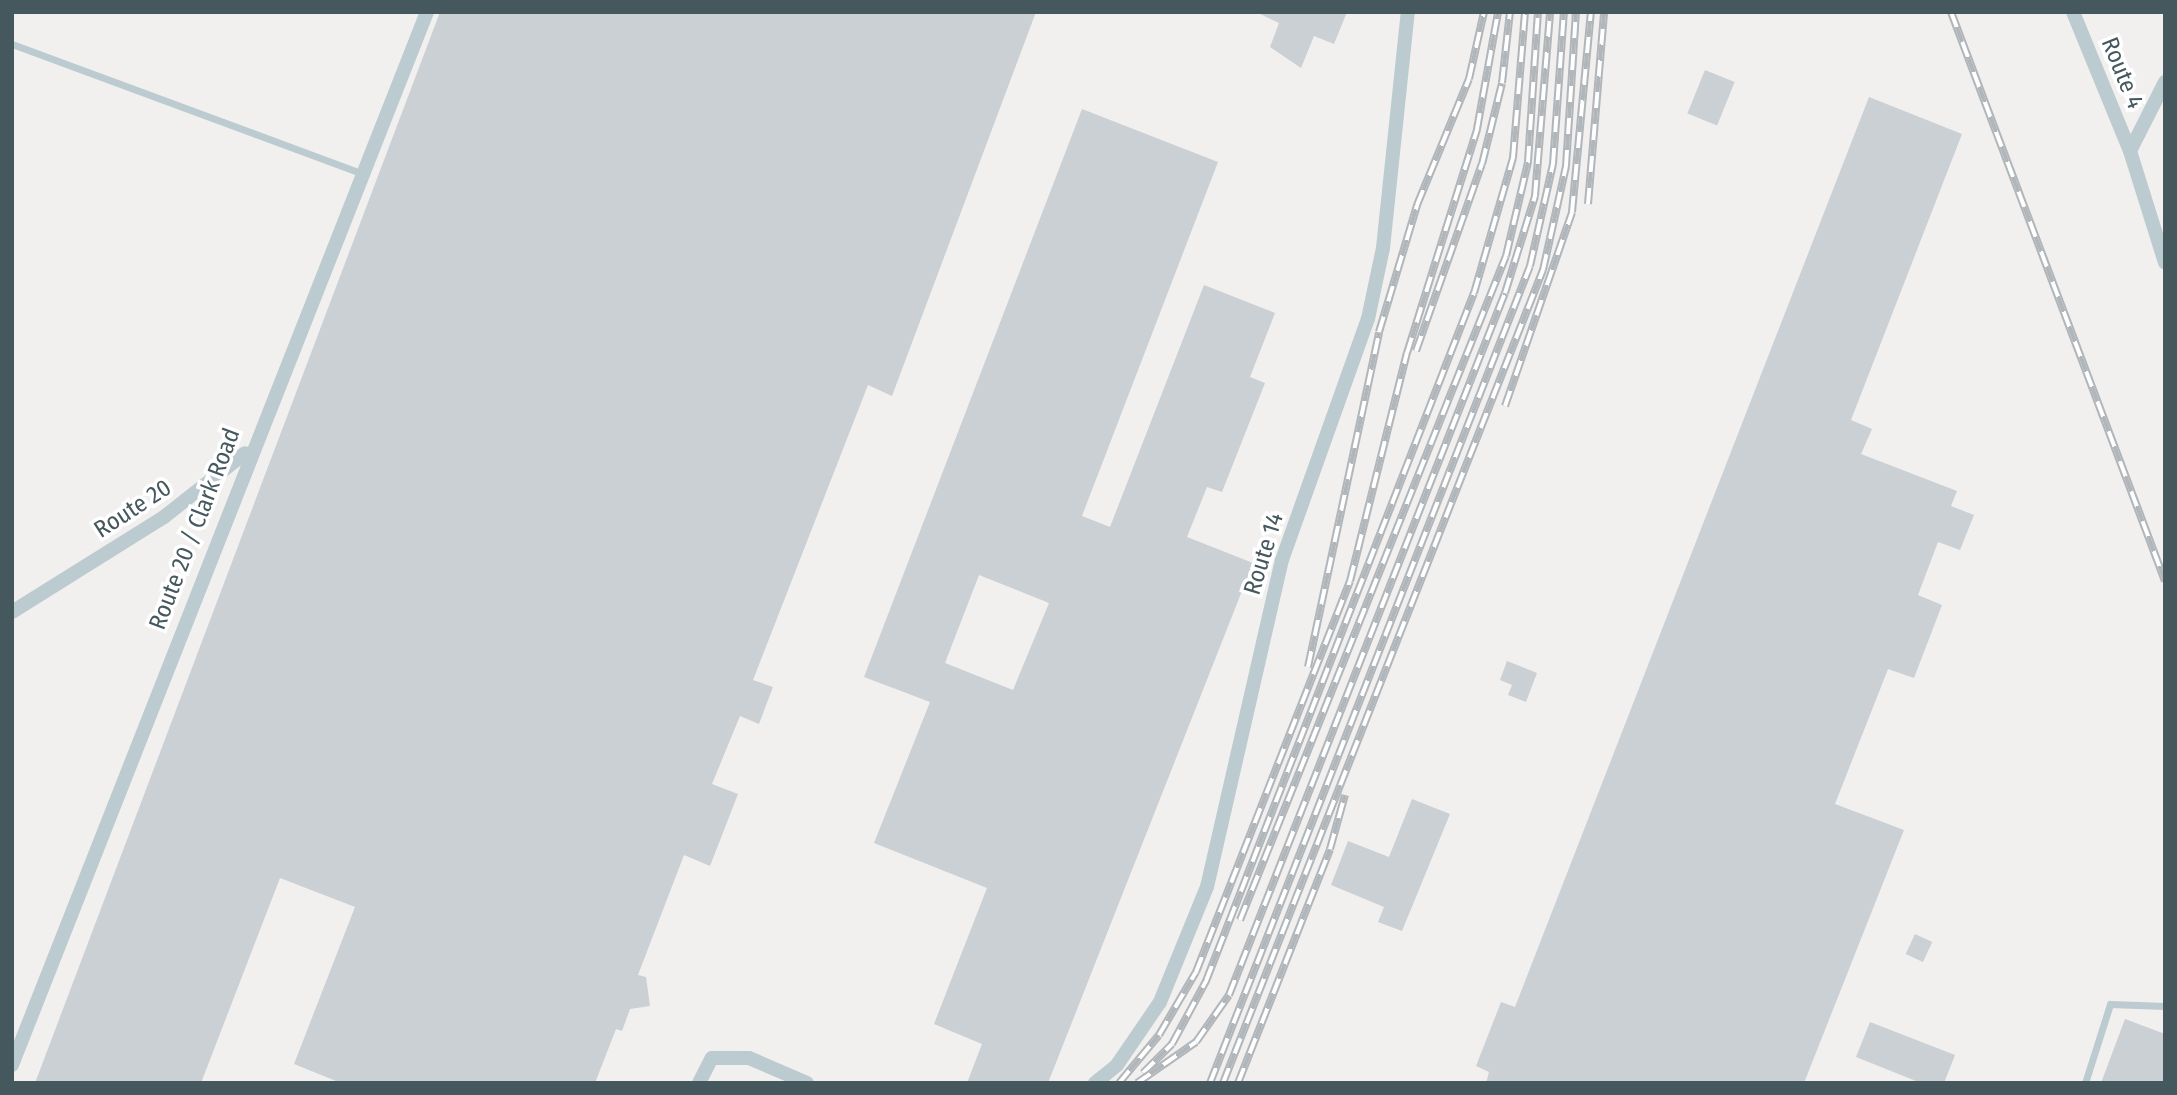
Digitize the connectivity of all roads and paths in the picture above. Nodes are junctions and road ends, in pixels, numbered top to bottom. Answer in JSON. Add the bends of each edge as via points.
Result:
{"nodes":[{"id":1,"x":427,"y":12,"type":"edge"},
{"id":2,"x":1408,"y":12,"type":"edge"},
{"id":3,"x":2073,"y":12,"type":"edge"},
{"id":4,"x":12,"y":44,"type":"edge"},
{"id":5,"x":2165,"y":82,"type":"edge"},
{"id":6,"x":2130,"y":151,"type":"junction"},
{"id":7,"x":364,"y":174,"type":"junction"},
{"id":8,"x":2165,"y":263,"type":"edge"},
{"id":9,"x":260,"y":424,"type":"junction"},
{"id":10,"x":12,"y":612,"type":"edge"},
{"id":11,"x":2165,"y":1006,"type":"edge"},
{"id":12,"x":12,"y":1065,"type":"edge"},
{"id":13,"x":699,"y":1083,"type":"edge"},
{"id":14,"x":807,"y":1083,"type":"edge"},
{"id":15,"x":1095,"y":1083,"type":"edge"},
{"id":16,"x":2085,"y":1083,"type":"edge"}],
"edges":[{"from":1,"to":7,"type":"street","name":"Route 20 / Clark Road"},
{"from":2,"to":15,"type":"street","name":"Route 14","via":[[1383,248],[1368,319],[1282,560],[1207,887],[1160,1002],[1117,1065]]},
{"from":3,"to":6,"type":"street","name":"Route 4"},
{"from":4,"to":7,"type":"lane"},
{"from":5,"to":6,"type":"street","name":"Route 4"},
{"from":6,"to":8,"type":"street","name":"Route 4"},
{"from":7,"to":9,"type":"street","name":"Route 20 / Clark Road"},
{"from":9,"to":10,"type":"street","name":"Route 20","via":[[244,454],[217,481]]},
{"from":9,"to":12,"type":"street","name":"Route 20 / Clark Road"},
{"from":11,"to":16,"type":"lane","via":[[2110,1004]]},
{"from":13,"to":14,"type":"street","via":[[712,1058],[749,1058]]}]}
